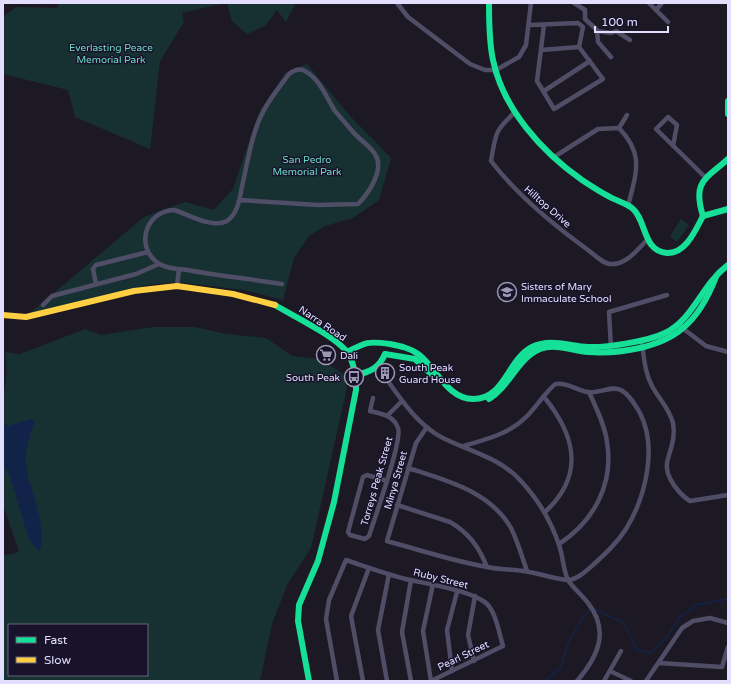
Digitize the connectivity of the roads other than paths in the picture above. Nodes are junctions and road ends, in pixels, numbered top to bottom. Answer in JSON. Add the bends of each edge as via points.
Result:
{"nodes":[{"id":1,"x":397,"y":3,"type":"edge"},
{"id":2,"x":489,"y":3,"type":"edge"},
{"id":3,"x":532,"y":3,"type":"edge"},
{"id":4,"x":574,"y":3,"type":"edge"},
{"id":5,"x":649,"y":3,"type":"edge"},
{"id":6,"x":662,"y":3,"type":"edge"},
{"id":7,"x":656,"y":10,"type":"junction"},
{"id":8,"x":668,"y":22,"type":"dead end"},
{"id":9,"x":530,"y":25,"type":"junction"},
{"id":10,"x":544,"y":25,"type":"junction"},
{"id":11,"x":597,"y":31,"type":"junction"},
{"id":12,"x":630,"y":40,"type":"dead end"},
{"id":13,"x":579,"y":47,"type":"junction"},
{"id":14,"x":541,"y":50,"type":"junction"},
{"id":15,"x":612,"y":57,"type":"dead end"},
{"id":16,"x":590,"y":61,"type":"junction"},
{"id":17,"x":496,"y":70,"type":"junction"},
{"id":18,"x":544,"y":91,"type":"junction"},
{"id":19,"x":728,"y":101,"type":"edge"},
{"id":20,"x":515,"y":112,"type":"junction"},
{"id":21,"x":728,"y":114,"type":"edge"},
{"id":22,"x":627,"y":115,"type":"dead end"},
{"id":23,"x":619,"y":128,"type":"junction"},
{"id":24,"x":673,"y":146,"type":"junction"},
{"id":25,"x":554,"y":157,"type":"junction"},
{"id":26,"x":728,"y":160,"type":"edge"},
{"id":27,"x":706,"y":177,"type":"junction"},
{"id":28,"x":240,"y":200,"type":"junction"},
{"id":29,"x":628,"y":206,"type":"junction"},
{"id":30,"x":728,"y":209,"type":"edge"},
{"id":31,"x":703,"y":216,"type":"junction"},
{"id":32,"x":646,"y":241,"type":"junction"},
{"id":33,"x":148,"y":252,"type":"junction"},
{"id":34,"x":159,"y":264,"type":"junction"},
{"id":35,"x":728,"y":265,"type":"edge"},
{"id":36,"x":179,"y":269,"type":"junction"},
{"id":37,"x":96,"y":284,"type":"junction"},
{"id":38,"x":282,"y":284,"type":"dead end"},
{"id":39,"x":177,"y":286,"type":"junction"},
{"id":40,"x":667,"y":295,"type":"dead end"},
{"id":41,"x":43,"y":305,"type":"dead end"},
{"id":42,"x":3,"y":315,"type":"edge"},
{"id":43,"x":681,"y":327,"type":"junction"},
{"id":44,"x":641,"y":338,"type":"junction"},
{"id":45,"x":377,"y":343,"type":"junction"},
{"id":46,"x":643,"y":345,"type":"junction"},
{"id":47,"x":611,"y":348,"type":"junction"},
{"id":48,"x":347,"y":352,"type":"junction"},
{"id":49,"x":728,"y":352,"type":"edge"},
{"id":50,"x":385,"y":354,"type":"junction"},
{"id":51,"x":378,"y":367,"type":"junction"},
{"id":52,"x":356,"y":375,"type":"junction"},
{"id":53,"x":589,"y":392,"type":"junction"},
{"id":54,"x":544,"y":397,"type":"junction"},
{"id":55,"x":373,"y":398,"type":"dead end"},
{"id":56,"x":402,"y":401,"type":"junction"},
{"id":57,"x":388,"y":415,"type":"junction"},
{"id":58,"x":428,"y":427,"type":"junction"},
{"id":59,"x":464,"y":446,"type":"junction"},
{"id":60,"x":408,"y":468,"type":"junction"},
{"id":61,"x":387,"y":480,"type":"junction"},
{"id":62,"x":728,"y":496,"type":"edge"},
{"id":63,"x":397,"y":505,"type":"junction"},
{"id":64,"x":545,"y":512,"type":"junction"},
{"id":65,"x":559,"y":544,"type":"junction"},
{"id":66,"x":487,"y":567,"type":"junction"},
{"id":67,"x":369,"y":568,"type":"junction"},
{"id":68,"x":527,"y":571,"type":"junction"},
{"id":69,"x":389,"y":574,"type":"junction"},
{"id":70,"x":411,"y":580,"type":"junction"},
{"id":71,"x":568,"y":580,"type":"junction"},
{"id":72,"x":433,"y":584,"type":"junction"},
{"id":73,"x":457,"y":592,"type":"junction"},
{"id":74,"x":476,"y":596,"type":"junction"},
{"id":75,"x":728,"y":623,"type":"edge"},
{"id":76,"x":503,"y":646,"type":"joint"},
{"id":77,"x":728,"y":647,"type":"edge"},
{"id":78,"x":621,"y":652,"type":"dead end"},
{"id":79,"x":474,"y":661,"type":"junction"},
{"id":80,"x":659,"y":664,"type":"junction"},
{"id":81,"x":452,"y":671,"type":"junction"},
{"id":82,"x":610,"y":671,"type":"junction"},
{"id":83,"x":309,"y":681,"type":"edge"},
{"id":84,"x":337,"y":681,"type":"edge"},
{"id":85,"x":363,"y":681,"type":"edge"},
{"id":86,"x":387,"y":681,"type":"edge"},
{"id":87,"x":411,"y":681,"type":"edge"},
{"id":88,"x":431,"y":681,"type":"edge"},
{"id":89,"x":577,"y":681,"type":"edge"},
{"id":90,"x":604,"y":681,"type":"edge"},
{"id":91,"x":631,"y":681,"type":"edge"},
{"id":92,"x":646,"y":681,"type":"edge"}],
"edges":[{"from":1,"to":17,"type":"street","via":[[408,17],[470,64],[485,70]]},
{"from":2,"to":17,"type":"street","via":[[489,29]]},
{"from":3,"to":9,"type":"street"},
{"from":4,"to":11,"type":"street","via":[[585,10],[585,19]]},
{"from":5,"to":7,"type":"street"},
{"from":6,"to":7,"type":"street"},
{"from":7,"to":8,"type":"street"},
{"from":9,"to":10,"type":"street"},
{"from":9,"to":17,"type":"street","via":[[526,45],[519,57]]},
{"from":10,"to":13,"type":"street","via":[[578,23],[583,27]]},
{"from":10,"to":14,"type":"street"},
{"from":11,"to":12,"type":"street","via":[[616,31]]},
{"from":11,"to":15,"type":"street","via":[[598,42]]},
{"from":13,"to":14,"type":"street"},
{"from":13,"to":16,"type":"street"},
{"from":14,"to":18,"type":"street","via":[[537,81]]},
{"from":16,"to":18,"type":"street"},
{"from":16,"to":18,"type":"street","via":[[602,79],[554,108]]},
{"from":17,"to":20,"type":"street"},
{"from":19,"to":21,"type":"street"},
{"from":20,"to":25,"type":"street"},
{"from":20,"to":32,"type":"street","name":"Hilltop Drive","via":[[496,133],[491,161],[516,191],[604,262],[612,264],[624,261]]},
{"from":22,"to":23,"type":"street"},
{"from":23,"to":25,"type":"street","via":[[598,129]]},
{"from":23,"to":29,"type":"street","via":[[629,139],[637,158]]},
{"from":24,"to":24,"type":"street","via":[[656,129],[668,117],[677,125]]},
{"from":24,"to":27,"type":"street"},
{"from":25,"to":29,"type":"street","via":[[587,183]]},
{"from":26,"to":27,"type":"street"},
{"from":27,"to":31,"type":"street","via":[[700,188],[699,203]]},
{"from":28,"to":28,"type":"street","via":[[262,112],[289,74],[302,69],[313,76],[335,110],[376,154],[375,180],[368,194],[358,204],[318,205]]},
{"from":28,"to":33,"type":"street","via":[[231,217],[222,222],[209,222],[174,210],[158,215],[147,226],[145,237]]},
{"from":29,"to":32,"type":"street","via":[[638,215]]},
{"from":30,"to":31,"type":"street"},
{"from":31,"to":32,"type":"street","via":[[690,239],[680,250],[665,253],[653,248]]},
{"from":33,"to":34,"type":"street"},
{"from":33,"to":37,"type":"street","via":[[96,265],[92,269]]},
{"from":34,"to":36,"type":"street"},
{"from":34,"to":37,"type":"street","via":[[136,274]]},
{"from":35,"to":43,"type":"street","via":[[709,282]]},
{"from":36,"to":38,"type":"street"},
{"from":36,"to":39,"type":"street"},
{"from":37,"to":41,"type":"street","via":[[52,296]]},
{"from":39,"to":42,"type":"street","name":"Narra Road","via":[[134,291],[26,317]]},
{"from":39,"to":48,"type":"street","name":"Narra Road","via":[[248,296],[272,303],[329,337]]},
{"from":40,"to":47,"type":"street","via":[[609,312]]},
{"from":43,"to":44,"type":"street","via":[[664,334]]},
{"from":43,"to":46,"type":"street","via":[[667,338]]},
{"from":43,"to":49,"type":"street","via":[[706,346]]},
{"from":44,"to":46,"type":"street"},
{"from":44,"to":47,"type":"street"},
{"from":45,"to":47,"type":"street","via":[[407,348],[414,352],[425,360],[456,394],[473,399],[495,391],[524,352],[535,346],[554,343]]},
{"from":45,"to":48,"type":"street","via":[[365,342]]},
{"from":45,"to":50,"type":"street"},
{"from":46,"to":47,"type":"street"},
{"from":46,"to":62,"type":"street","via":[[644,363],[652,386],[667,408],[673,424],[674,439],[667,469],[674,483],[690,501]]},
{"from":47,"to":50,"type":"street","via":[[587,352],[542,348],[525,360],[498,395],[472,403],[454,398],[415,359]]},
{"from":48,"to":52,"type":"street","name":"Narra Road"},
{"from":50,"to":51,"type":"street"},
{"from":51,"to":52,"type":"street"},
{"from":51,"to":56,"type":"street"},
{"from":52,"to":83,"type":"street","name":"Narra Road","via":[[356,390],[334,502],[318,561],[299,605],[298,621]]},
{"from":53,"to":54,"type":"street","via":[[568,385],[555,384]]},
{"from":53,"to":65,"type":"street","via":[[607,440],[609,461],[606,483],[589,517],[570,537]]},
{"from":53,"to":71,"type":"street","via":[[614,388],[634,403],[646,429],[646,471],[638,503],[626,529],[589,568]]},
{"from":54,"to":59,"type":"street","via":[[514,428]]},
{"from":54,"to":64,"type":"street","via":[[566,428],[572,452],[568,479],[555,503]]},
{"from":55,"to":57,"type":"street","via":[[370,411]]},
{"from":56,"to":57,"type":"street"},
{"from":56,"to":58,"type":"street"},
{"from":57,"to":61,"type":"street","name":"Torreys Peak Street","via":[[397,425],[399,433]]},
{"from":58,"to":59,"type":"street","via":[[443,438]]},
{"from":58,"to":60,"type":"street","name":"Minya Street","via":[[416,443]]},
{"from":59,"to":64,"type":"street","via":[[493,460],[519,478]]},
{"from":60,"to":63,"type":"street","name":"Minya Street"},
{"from":60,"to":68,"type":"street","via":[[454,482],[492,506],[510,527]]},
{"from":61,"to":61,"type":"street","name":"Torreys Peak Street","via":[[369,536],[365,539],[350,535],[348,532],[363,477],[367,475]]},
{"from":63,"to":66,"type":"street","via":[[458,526],[475,543]]},
{"from":63,"to":66,"type":"street","name":"Minya Street","via":[[387,541]]},
{"from":64,"to":65,"type":"street"},
{"from":65,"to":71,"type":"street"},
{"from":66,"to":68,"type":"street"},
{"from":67,"to":69,"type":"street","name":"Ruby Street"},
{"from":67,"to":84,"type":"street","name":"Ruby Street","via":[[346,560],[330,600],[326,618]]},
{"from":67,"to":85,"type":"street","via":[[351,616]]},
{"from":68,"to":71,"type":"street"},
{"from":69,"to":70,"type":"street","name":"Ruby Street"},
{"from":69,"to":86,"type":"street","via":[[378,634]]},
{"from":70,"to":72,"type":"street","name":"Ruby Street"},
{"from":70,"to":87,"type":"street","via":[[402,632]]},
{"from":71,"to":89,"type":"street","via":[[598,616],[599,641],[595,656]]},
{"from":72,"to":73,"type":"street","name":"Ruby Street"},
{"from":72,"to":88,"type":"street","via":[[423,631]]},
{"from":73,"to":74,"type":"street","name":"Ruby Street"},
{"from":73,"to":81,"type":"street","via":[[447,630]]},
{"from":74,"to":76,"type":"street","name":"Ruby Street","via":[[487,604]]},
{"from":74,"to":79,"type":"street","via":[[468,635]]},
{"from":75,"to":80,"type":"street","via":[[710,618],[693,621],[682,628],[669,644]]},
{"from":76,"to":79,"type":"street","name":"Pearl Street"},
{"from":77,"to":80,"type":"street","via":[[722,667]]},
{"from":78,"to":82,"type":"street"},
{"from":79,"to":81,"type":"street","name":"Pearl Street"},
{"from":80,"to":92,"type":"street"},
{"from":81,"to":88,"type":"street","name":"Pearl Street"},
{"from":82,"to":90,"type":"street"},
{"from":82,"to":91,"type":"street"}]}
